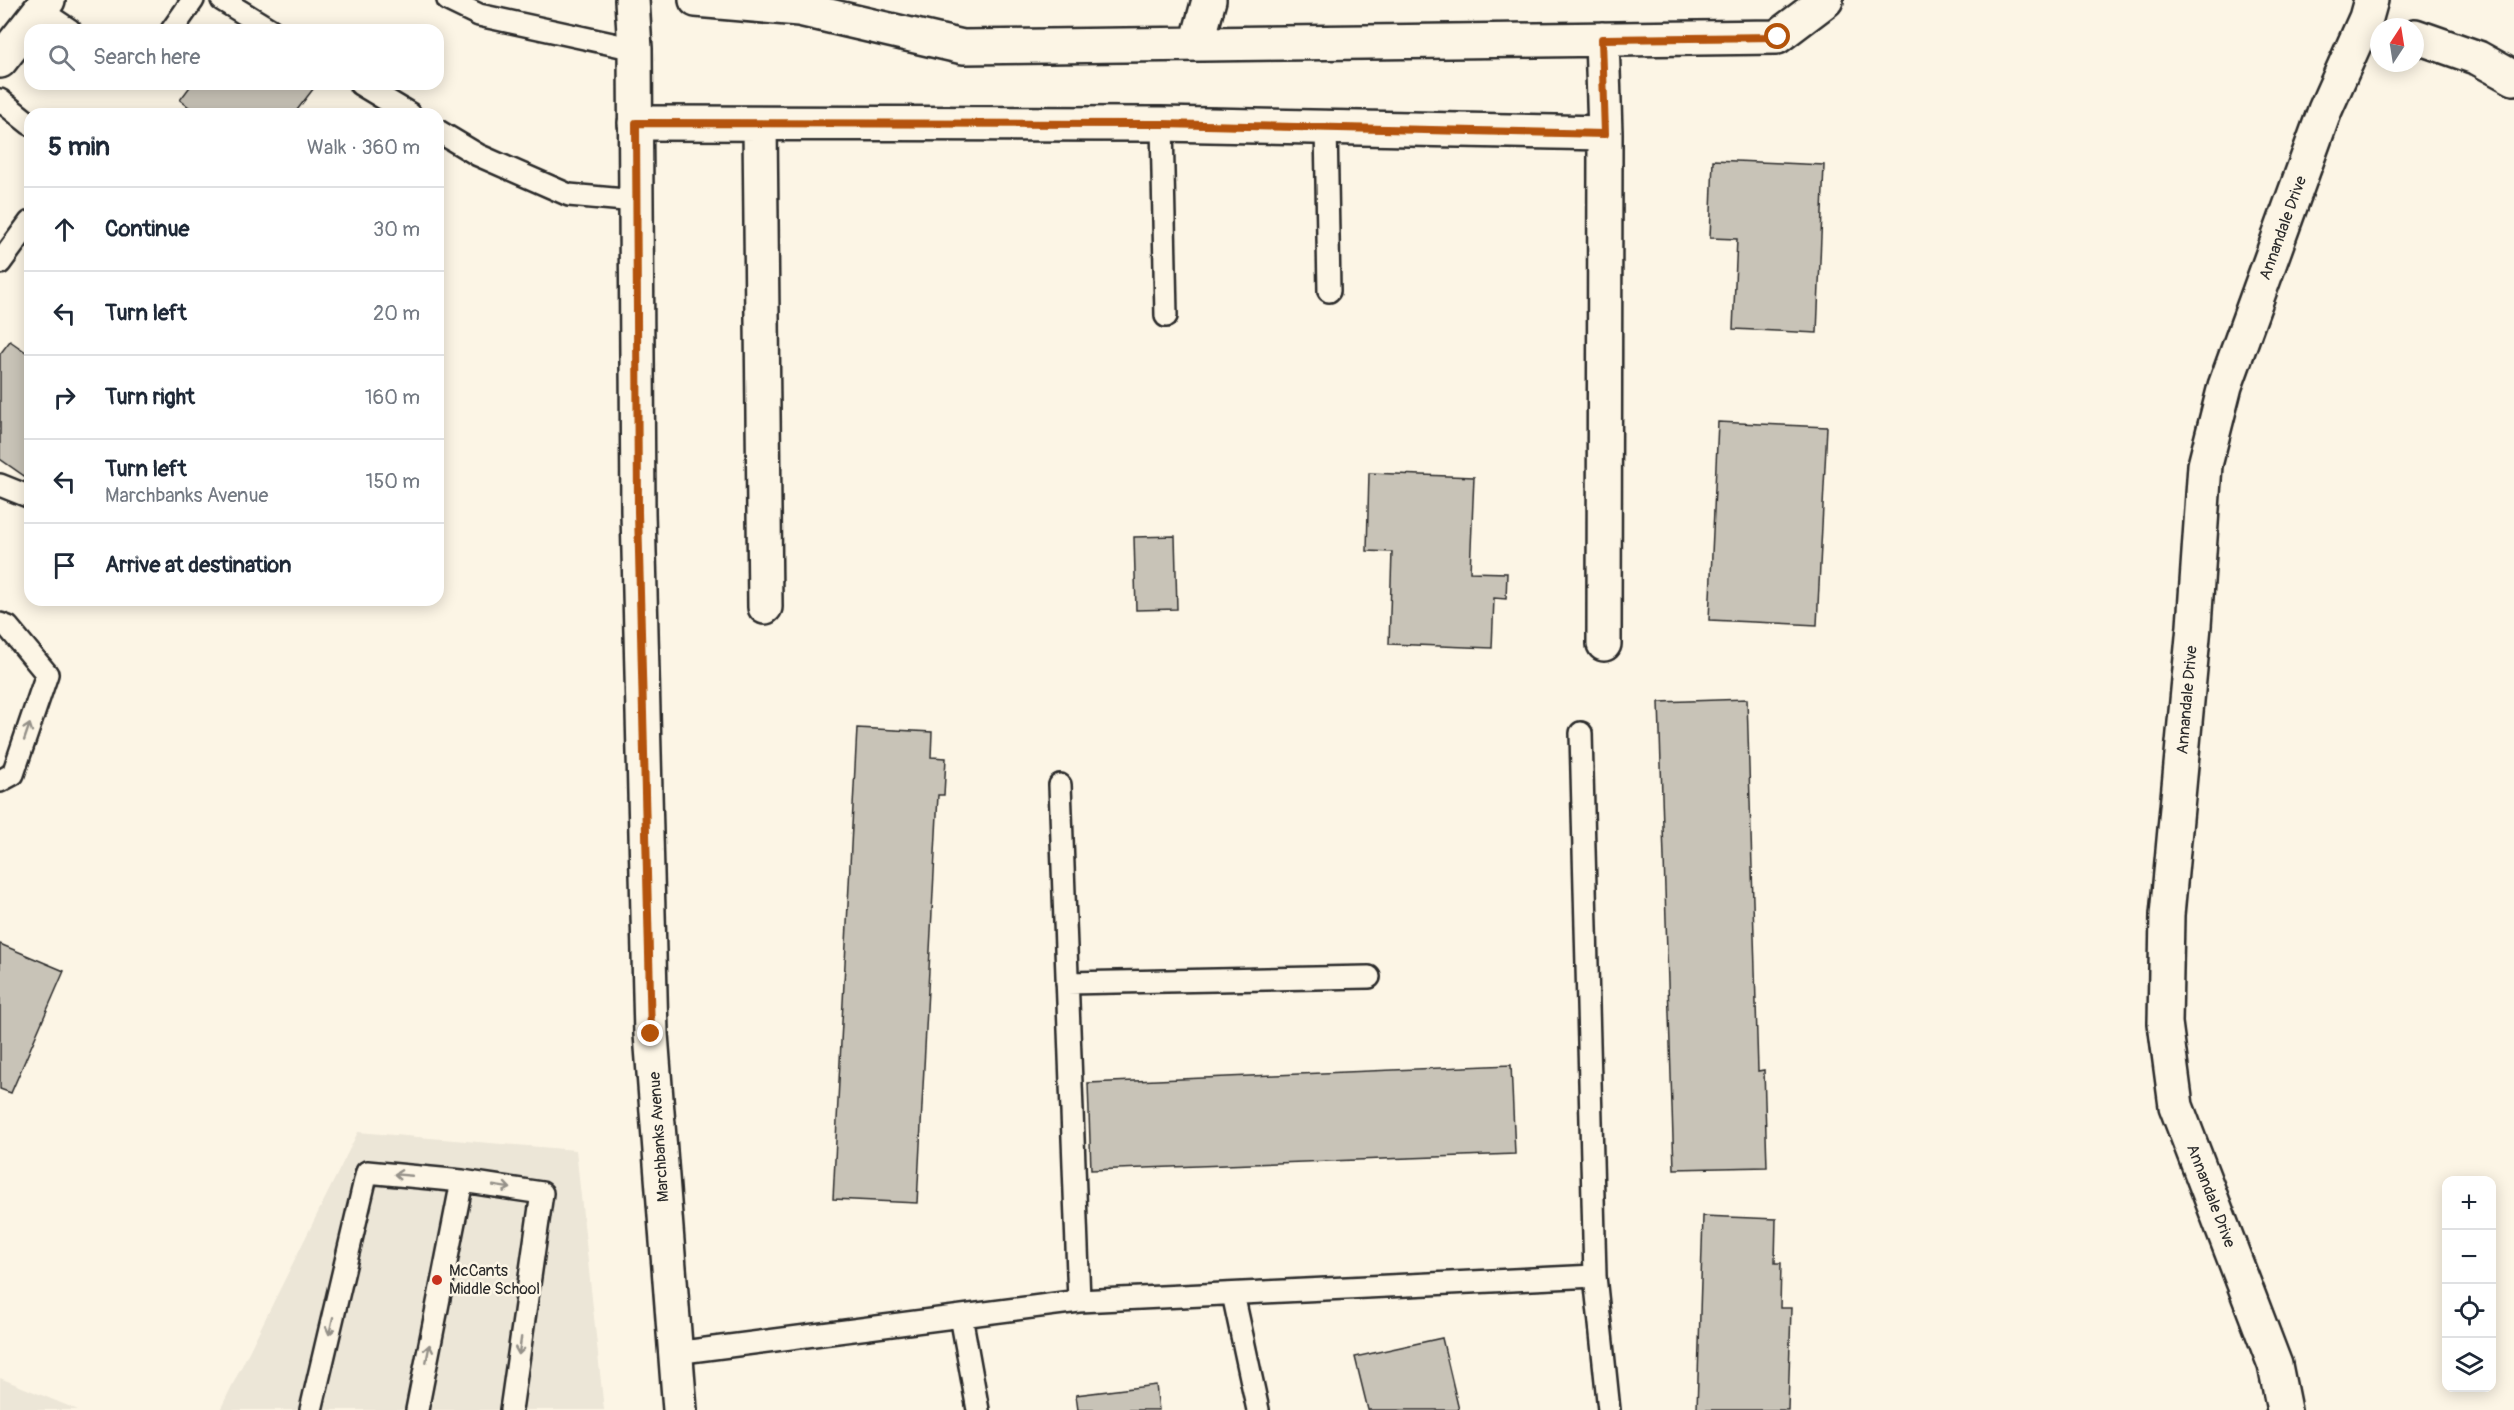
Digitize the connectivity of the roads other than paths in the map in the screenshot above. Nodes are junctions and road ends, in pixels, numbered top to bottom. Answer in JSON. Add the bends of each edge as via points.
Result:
{"nodes":[{"id":1,"x":193,"y":0,"type":"edge"},
{"id":2,"x":222,"y":0,"type":"edge"},
{"id":3,"x":448,"y":0,"type":"edge"},
{"id":4,"x":632,"y":0,"type":"edge"},
{"id":5,"x":696,"y":0,"type":"edge"},
{"id":6,"x":1209,"y":0,"type":"edge"},
{"id":7,"x":1826,"y":0,"type":"edge"},
{"id":8,"x":44,"y":5,"type":"edge"},
{"id":9,"x":823,"y":7,"type":"edge"},
{"id":10,"x":2376,"y":15,"type":"edge"},
{"id":11,"x":29,"y":24,"type":"edge"},
{"id":12,"x":64,"y":24,"type":"edge"},
{"id":13,"x":176,"y":24,"type":"edge"},
{"id":14,"x":261,"y":24,"type":"edge"},
{"id":15,"x":24,"y":31,"type":"edge"},
{"id":16,"x":1602,"y":39,"type":"junction"},
{"id":17,"x":2424,"y":39,"type":"edge"},
{"id":18,"x":1197,"y":44,"type":"junction"},
{"id":19,"x":635,"y":49,"type":"junction"},
{"id":20,"x":0,"y":62,"type":"edge"},
{"id":21,"x":2514,"y":78,"type":"edge"},
{"id":22,"x":370,"y":90,"type":"edge"},
{"id":23,"x":0,"y":100,"type":"edge"},
{"id":24,"x":400,"y":108,"type":"edge"},
{"id":25,"x":24,"y":119,"type":"edge"},
{"id":26,"x":636,"y":123,"type":"junction"},
{"id":27,"x":1162,"y":124,"type":"junction"},
{"id":28,"x":760,"y":125,"type":"junction"},
{"id":29,"x":1326,"y":128,"type":"junction"},
{"id":30,"x":1605,"y":134,"type":"junction"},
{"id":31,"x":444,"y":135,"type":"edge"},
{"id":32,"x":636,"y":201,"type":"junction"},
{"id":33,"x":24,"y":230,"type":"edge"},
{"id":34,"x":0,"y":263,"type":"edge"},
{"id":35,"x":1329,"y":291,"type":"dead end"},
{"id":36,"x":1166,"y":316,"type":"dead end"},
{"id":37,"x":0,"y":485,"type":"edge"},
{"id":38,"x":24,"y":495,"type":"edge"},
{"id":39,"x":765,"y":607,"type":"dead end"},
{"id":40,"x":0,"y":624,"type":"edge"},
{"id":41,"x":1604,"y":644,"type":"dead end"},
{"id":42,"x":1581,"y":733,"type":"dead end"},
{"id":43,"x":0,"y":781,"type":"edge"},
{"id":44,"x":1060,"y":785,"type":"dead end"},
{"id":45,"x":1369,"y":977,"type":"dead end"},
{"id":46,"x":1067,"y":983,"type":"junction"},
{"id":47,"x":462,"y":1181,"type":"junction"},
{"id":48,"x":1595,"y":1276,"type":"junction"},
{"id":49,"x":1233,"y":1294,"type":"junction"},
{"id":50,"x":1079,"y":1301,"type":"junction"},
{"id":51,"x":961,"y":1316,"type":"junction"},
{"id":52,"x":675,"y":1353,"type":"junction"},
{"id":53,"x":311,"y":1410,"type":"edge"},
{"id":54,"x":417,"y":1410,"type":"edge"},
{"id":55,"x":511,"y":1410,"type":"edge"},
{"id":56,"x":680,"y":1410,"type":"edge"},
{"id":57,"x":978,"y":1410,"type":"edge"},
{"id":58,"x":1258,"y":1410,"type":"edge"},
{"id":59,"x":1609,"y":1410,"type":"edge"},
{"id":60,"x":2284,"y":1410,"type":"edge"}],
"edges":[{"from":1,"to":13,"type":"lane"},
{"from":2,"to":14,"type":"lane"},
{"from":3,"to":19,"type":"lane","via":[[479,15]]},
{"from":4,"to":19,"type":"street","name":"Marchbanks Avenue"},
{"from":5,"to":9,"type":"street","via":[[799,9]]},
{"from":6,"to":18,"type":"street"},
{"from":7,"to":16,"type":"street","via":[[1778,37]]},
{"from":8,"to":11,"type":"street"},
{"from":8,"to":12,"type":"lane"},
{"from":9,"to":18,"type":"street","via":[[963,47]]},
{"from":10,"to":60,"type":"street","name":"Annandale Drive","via":[[2325,110],[2226,386],[2205,465],[2167,915],[2165,1023],[2176,1106],[2275,1365]]},
{"from":15,"to":20,"type":"street"},
{"from":16,"to":18,"type":"street"},
{"from":16,"to":30,"type":"street"},
{"from":17,"to":21,"type":"street","via":[[2478,58]]},
{"from":19,"to":26,"type":"street","name":"Marchbanks Avenue"},
{"from":22,"to":24,"type":"lane"},
{"from":23,"to":25,"type":"lane"},
{"from":26,"to":28,"type":"street"},
{"from":26,"to":32,"type":"street","name":"Marchbanks Avenue"},
{"from":27,"to":28,"type":"street"},
{"from":27,"to":29,"type":"street"},
{"from":27,"to":36,"type":"lane"},
{"from":28,"to":39,"type":"street"},
{"from":29,"to":30,"type":"street"},
{"from":29,"to":35,"type":"lane"},
{"from":30,"to":41,"type":"street"},
{"from":31,"to":32,"type":"lane","via":[[478,155],[569,195]]},
{"from":32,"to":52,"type":"street","name":"Marchbanks Avenue","via":[[638,512],[651,1034]]},
{"from":33,"to":34,"type":"lane"},
{"from":37,"to":38,"type":"lane"},
{"from":43,"to":40,"type":"lane","one_way":true,"via":[[13,774],[47,674],[8,627]]},
{"from":42,"to":48,"type":"lane"},
{"from":44,"to":46,"type":"lane"},
{"from":45,"to":46,"type":"lane"},
{"from":46,"to":50,"type":"lane"},
{"from":47,"to":53,"type":"lane","one_way":true,"via":[[367,1172]]},
{"from":54,"to":47,"type":"lane","one_way":true},
{"from":47,"to":55,"type":"lane","one_way":true,"via":[[542,1193]]},
{"from":48,"to":49,"type":"lane"},
{"from":48,"to":59,"type":"lane"},
{"from":49,"to":50,"type":"lane"},
{"from":49,"to":58,"type":"lane"},
{"from":50,"to":51,"type":"lane"},
{"from":51,"to":52,"type":"lane"},
{"from":51,"to":57,"type":"lane"},
{"from":52,"to":56,"type":"street","name":"Marchbanks Avenue"}]}
